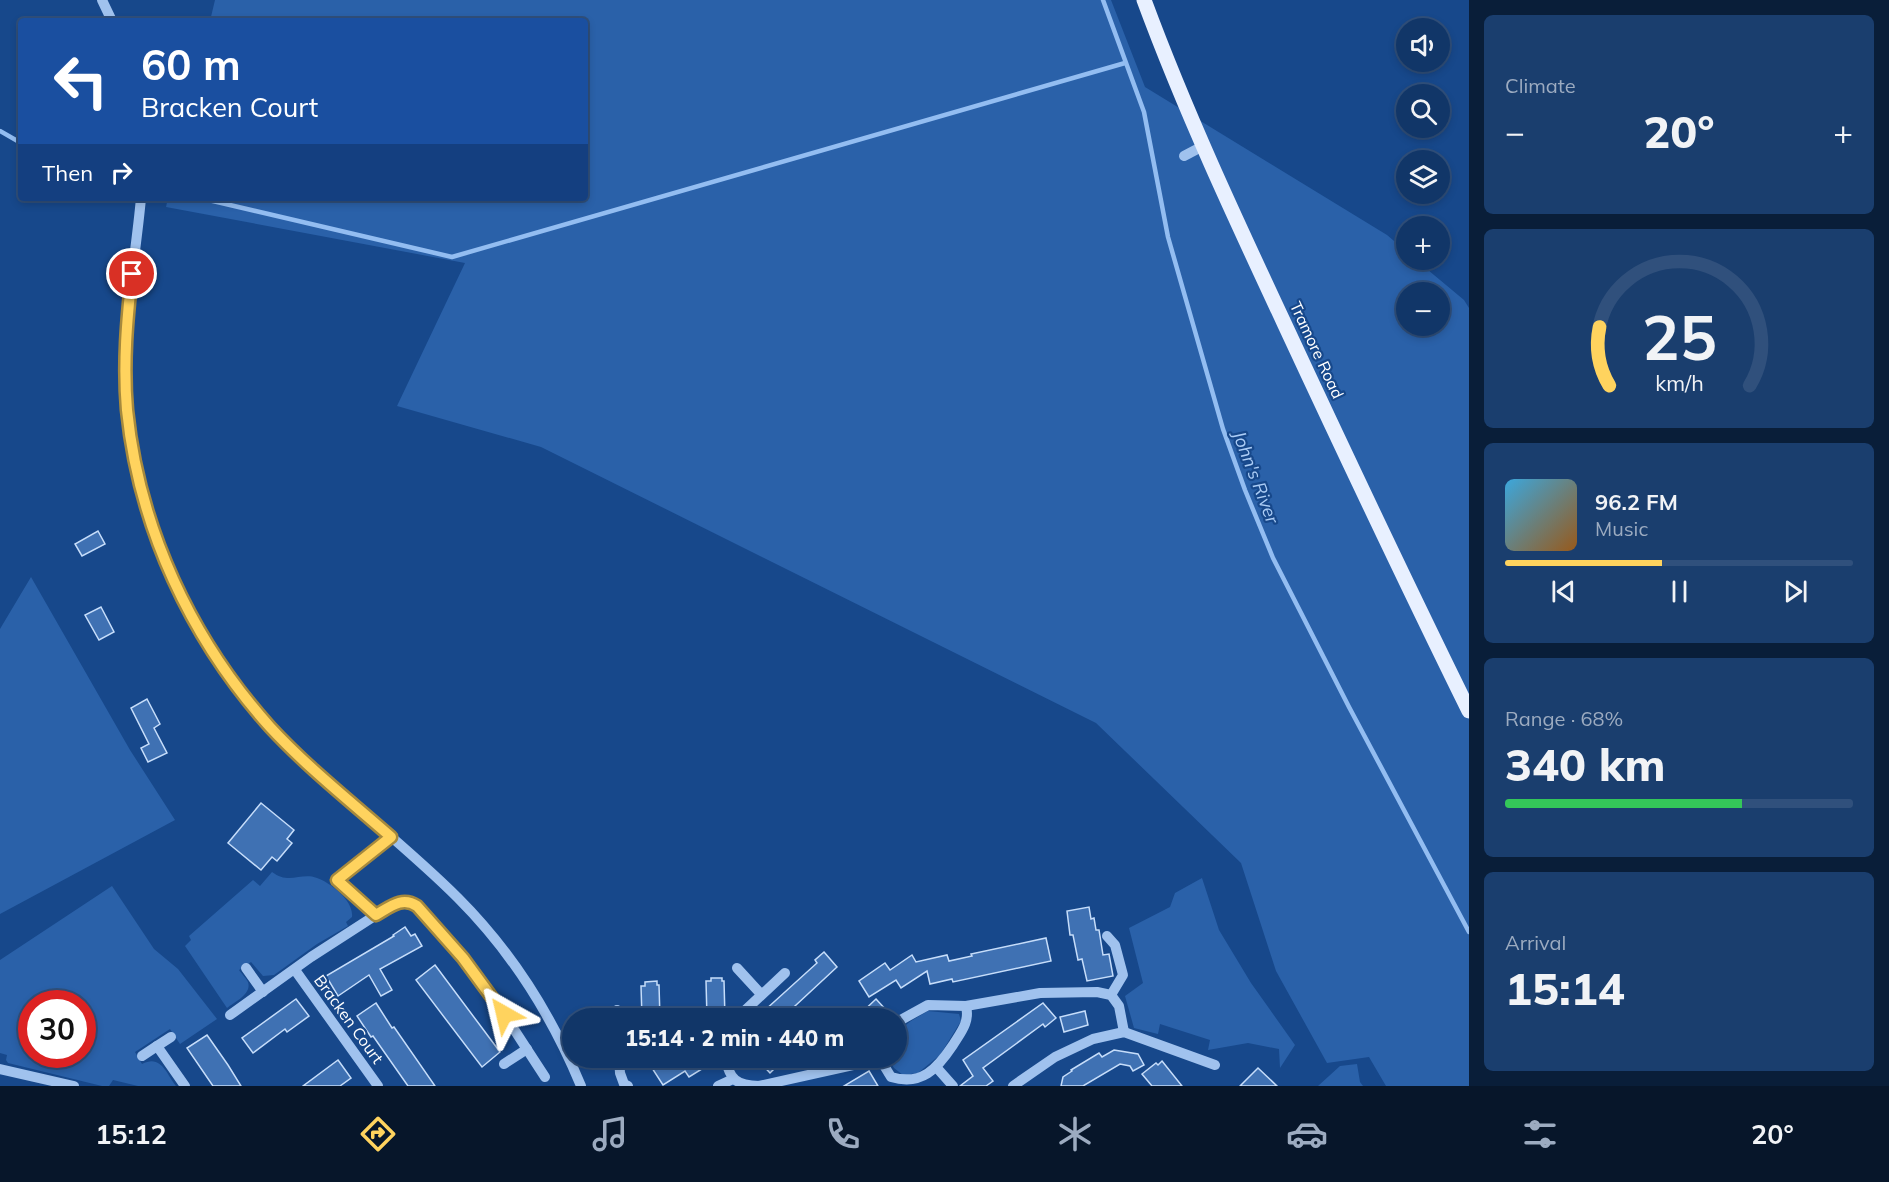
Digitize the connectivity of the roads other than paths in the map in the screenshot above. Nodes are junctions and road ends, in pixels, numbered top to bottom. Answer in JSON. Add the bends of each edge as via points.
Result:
{"nodes":[{"id":1,"x":102,"y":0,"type":"edge"},
{"id":2,"x":1144,"y":0,"type":"edge"},
{"id":3,"x":111,"y":18,"type":"edge"},
{"id":4,"x":1203,"y":146,"type":"junction"},
{"id":5,"x":1184,"y":156,"type":"dead end"},
{"id":6,"x":141,"y":201,"type":"edge"},
{"id":7,"x":1469,"y":711,"type":"edge"},
{"id":8,"x":391,"y":837,"type":"junction"},
{"id":9,"x":376,"y":915,"type":"junction"},
{"id":10,"x":1107,"y":936,"type":"dead end"},
{"id":11,"x":737,"y":968,"type":"dead end"},
{"id":12,"x":246,"y":969,"type":"dead end"},
{"id":13,"x":295,"y":970,"type":"junction"},
{"id":14,"x":785,"y":973,"type":"dead end"},
{"id":15,"x":263,"y":992,"type":"junction"},
{"id":16,"x":761,"y":994,"type":"junction"},
{"id":17,"x":1111,"y":995,"type":"junction"},
{"id":18,"x":966,"y":1006,"type":"junction"},
{"id":19,"x":747,"y":1008,"type":"edge"},
{"id":20,"x":230,"y":1015,"type":"dead end"},
{"id":21,"x":907,"y":1017,"type":"edge"},
{"id":22,"x":1124,"y":1032,"type":"junction"},
{"id":23,"x":171,"y":1036,"type":"dead end"},
{"id":24,"x":157,"y":1046,"type":"junction"},
{"id":25,"x":527,"y":1049,"type":"junction"},
{"id":26,"x":142,"y":1056,"type":"dead end"},
{"id":27,"x":504,"y":1064,"type":"dead end"},
{"id":28,"x":1215,"y":1065,"type":"dead end"},
{"id":29,"x":620,"y":1068,"type":"edge"},
{"id":30,"x":729,"y":1068,"type":"edge"},
{"id":31,"x":839,"y":1068,"type":"edge"},
{"id":32,"x":886,"y":1068,"type":"edge"},
{"id":33,"x":937,"y":1068,"type":"junction"},
{"id":34,"x":0,"y":1069,"type":"edge"},
{"id":35,"x":545,"y":1077,"type":"dead end"},
{"id":36,"x":733,"y":1079,"type":"junction"},
{"id":37,"x":902,"y":1084,"type":"edge"},
{"id":38,"x":74,"y":1086,"type":"edge"},
{"id":39,"x":185,"y":1086,"type":"edge"},
{"id":40,"x":378,"y":1086,"type":"edge"},
{"id":41,"x":581,"y":1086,"type":"edge"},
{"id":42,"x":628,"y":1086,"type":"edge"},
{"id":43,"x":718,"y":1086,"type":"edge"},
{"id":44,"x":764,"y":1086,"type":"edge"},
{"id":45,"x":953,"y":1086,"type":"edge"},
{"id":46,"x":1013,"y":1086,"type":"edge"}],
"edges":[{"from":1,"to":3,"type":"street"},
{"from":2,"to":4,"type":"main road","name":"Tramore Road"},
{"from":4,"to":5,"type":"street"},
{"from":4,"to":7,"type":"main road","name":"Tramore Road"},
{"from":6,"to":8,"type":"street","via":[[127,314],[126,389],[138,473],[160,549],[197,627],[249,702],[303,759]]},
{"from":8,"to":9,"type":"street","via":[[337,880]]},
{"from":8,"to":41,"type":"street","via":[[458,897],[502,948],[546,1013]]},
{"from":9,"to":13,"type":"street","name":"Bracken Court"},
{"from":9,"to":25,"type":"street","name":"Bracken Court","via":[[400,901],[417,906],[463,958]]},
{"from":10,"to":17,"type":"street","via":[[1115,945],[1123,975]]},
{"from":11,"to":16,"type":"street"},
{"from":12,"to":15,"type":"street"},
{"from":13,"to":15,"type":"street","name":"Bracken Court"},
{"from":13,"to":40,"type":"street","name":"Bracken Court"},
{"from":14,"to":16,"type":"street"},
{"from":15,"to":20,"type":"street","name":"Bracken Court"},
{"from":16,"to":19,"type":"street"},
{"from":17,"to":18,"type":"street","via":[[1040,993]]},
{"from":17,"to":22,"type":"street","via":[[1119,1006]]},
{"from":18,"to":21,"type":"street","via":[[928,1005]]},
{"from":18,"to":33,"type":"street","via":[[966,1026]]},
{"from":22,"to":28,"type":"street"},
{"from":22,"to":46,"type":"street","via":[[1083,1044]]},
{"from":23,"to":24,"type":"street"},
{"from":24,"to":26,"type":"street"},
{"from":24,"to":39,"type":"street"},
{"from":25,"to":27,"type":"street"},
{"from":25,"to":35,"type":"street","name":"Bracken Court"},
{"from":29,"to":42,"type":"street"},
{"from":30,"to":36,"type":"street"},
{"from":31,"to":44,"type":"street"},
{"from":32,"to":37,"type":"street"},
{"from":33,"to":37,"type":"street"},
{"from":33,"to":45,"type":"street"},
{"from":34,"to":38,"type":"street"},
{"from":36,"to":43,"type":"street"},
{"from":36,"to":44,"type":"street","via":[[744,1085]]}]}
